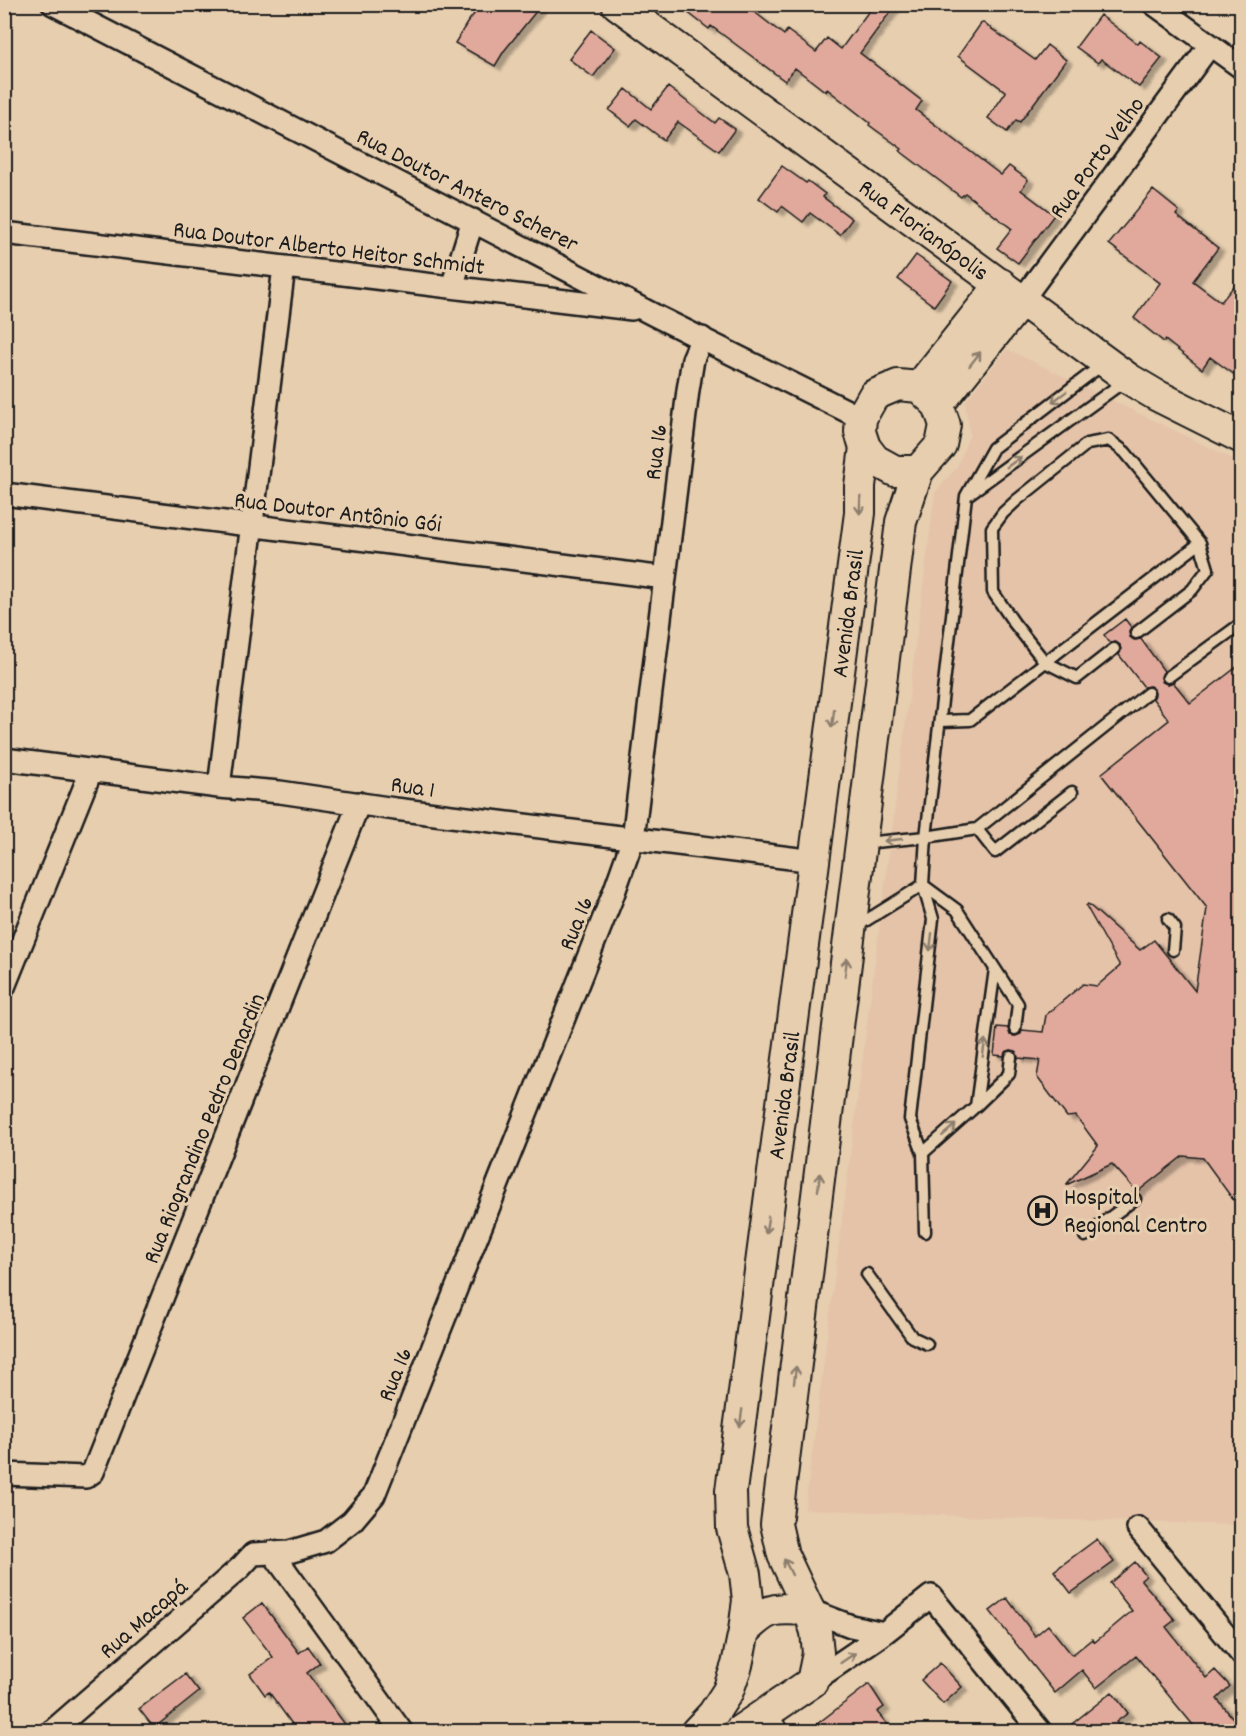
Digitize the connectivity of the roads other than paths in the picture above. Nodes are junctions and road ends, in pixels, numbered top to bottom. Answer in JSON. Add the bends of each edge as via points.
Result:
{"nodes":[{"id":1,"x":53,"y":4,"type":"edge"},
{"id":2,"x":617,"y":4,"type":"edge"},
{"id":3,"x":1154,"y":4,"type":"edge"},
{"id":4,"x":1210,"y":45,"type":"junction"},
{"id":5,"x":1242,"y":68,"type":"edge"},
{"id":6,"x":472,"y":220,"type":"junction"},
{"id":7,"x":4,"y":234,"type":"edge"},
{"id":8,"x":284,"y":267,"type":"junction"},
{"id":9,"x":452,"y":287,"type":"junction"},
{"id":10,"x":1012,"y":292,"type":"junction"},
{"id":11,"x":647,"y":311,"type":"junction"},
{"id":12,"x":702,"y":338,"type":"junction"},
{"id":13,"x":1117,"y":370,"type":"junction"},
{"id":14,"x":929,"y":396,"type":"junction"},
{"id":15,"x":863,"y":432,"type":"junction"},
{"id":16,"x":1242,"y":438,"type":"edge"},
{"id":17,"x":918,"y":471,"type":"junction"},
{"id":18,"x":4,"y":494,"type":"edge"},
{"id":19,"x":966,"y":496,"type":"junction"},
{"id":20,"x":251,"y":525,"type":"junction"},
{"id":21,"x":1200,"y":543,"type":"junction"},
{"id":22,"x":666,"y":578,"type":"junction"},
{"id":23,"x":1242,"y":623,"type":"edge"},
{"id":24,"x":1136,"y":633,"type":"dead end"},
{"id":25,"x":1114,"y":649,"type":"dead end"},
{"id":26,"x":1045,"y":662,"type":"junction"},
{"id":27,"x":1168,"y":676,"type":"dead end"},
{"id":28,"x":1148,"y":693,"type":"dead end"},
{"id":29,"x":941,"y":721,"type":"junction"},
{"id":30,"x":4,"y":759,"type":"edge"},
{"id":31,"x":91,"y":771,"type":"junction"},
{"id":32,"x":219,"y":787,"type":"junction"},
{"id":33,"x":1072,"y":792,"type":"dead end"},
{"id":34,"x":359,"y":803,"type":"junction"},
{"id":35,"x":977,"y":829,"type":"junction"},
{"id":36,"x":926,"y":837,"type":"junction"},
{"id":37,"x":633,"y":839,"type":"junction"},
{"id":38,"x":861,"y":843,"type":"junction"},
{"id":39,"x":815,"y":861,"type":"junction"},
{"id":40,"x":923,"y":885,"type":"junction"},
{"id":41,"x":1168,"y":919,"type":"dead end"},
{"id":42,"x":850,"y":930,"type":"junction"},
{"id":43,"x":1173,"y":950,"type":"dead end"},
{"id":44,"x":995,"y":969,"type":"junction"},
{"id":45,"x":4,"y":987,"type":"edge"},
{"id":46,"x":796,"y":1005,"type":"junction"},
{"id":47,"x":841,"y":1011,"type":"junction"},
{"id":48,"x":1015,"y":1029,"type":"dead end"},
{"id":49,"x":1011,"y":1057,"type":"dead end"},
{"id":50,"x":976,"y":1106,"type":"junction"},
{"id":51,"x":923,"y":1153,"type":"junction"},
{"id":52,"x":1135,"y":1199,"type":"dead end"},
{"id":53,"x":925,"y":1232,"type":"dead end"},
{"id":54,"x":1085,"y":1236,"type":"dead end"},
{"id":55,"x":867,"y":1274,"type":"dead end"},
{"id":56,"x":927,"y":1344,"type":"dead end"},
{"id":57,"x":4,"y":1474,"type":"edge"},
{"id":58,"x":1138,"y":1528,"type":"dead end"},
{"id":59,"x":272,"y":1552,"type":"junction"},
{"id":60,"x":809,"y":1611,"type":"junction"},
{"id":61,"x":744,"y":1631,"type":"junction"},
{"id":62,"x":884,"y":1634,"type":"junction"},
{"id":63,"x":1242,"y":1655,"type":"edge"},
{"id":64,"x":737,"y":1665,"type":"junction"},
{"id":65,"x":812,"y":1682,"type":"junction"},
{"id":66,"x":771,"y":1723,"type":"edge"},
{"id":67,"x":51,"y":1731,"type":"edge"},
{"id":68,"x":402,"y":1731,"type":"edge"},
{"id":69,"x":696,"y":1731,"type":"edge"},
{"id":70,"x":738,"y":1731,"type":"edge"},
{"id":71,"x":1041,"y":1731,"type":"edge"}],
"edges":[{"from":1,"to":6,"type":"street","name":"Rua Doutor Antero Scherer"},
{"from":2,"to":10,"type":"street","name":"Rua Florianópolis"},
{"from":3,"to":4,"type":"street"},
{"from":4,"to":5,"type":"street"},
{"from":4,"to":10,"type":"street","name":"Rua Porto Velho"},
{"from":6,"to":9,"type":"street"},
{"from":6,"to":11,"type":"street","name":"Rua Doutor Antero Scherer"},
{"from":7,"to":8,"type":"street","name":"Rua Doutor Alberto Heitor Schmidt"},
{"from":8,"to":9,"type":"street","name":"Rua Doutor Alberto Heitor Schmidt"},
{"from":8,"to":20,"type":"street"},
{"from":9,"to":11,"type":"street","name":"Rua Doutor Alberto Heitor Schmidt"},
{"from":10,"to":13,"type":"street","name":"Rua Florianópolis"},
{"from":10,"to":14,"type":"street"},
{"from":11,"to":12,"type":"street","name":"Rua Doutor Antero Scherer"},
{"from":12,"to":15,"type":"street","name":"Rua Doutor Antero Scherer"},
{"from":12,"to":22,"type":"street","name":"Rua 16","via":[[689,380]]},
{"from":13,"to":16,"type":"street","name":"Rua Florianópolis","via":[[1156,395]]},
{"from":19,"to":13,"type":"lane","one_way":true},
{"from":13,"to":19,"type":"lane","one_way":true,"via":[[993,448]]},
{"from":14,"to":15,"type":"street","name":"Avenida Brasil","via":[[898,385],[874,395]]},
{"from":14,"to":17,"type":"street","name":"Avenida Brasil","via":[[945,425],[941,445]]},
{"from":15,"to":17,"type":"street","via":[[875,460],[895,471]]},
{"from":15,"to":39,"type":"street","name":"Avenida Brasil","one_way":true,"via":[[860,513]]},
{"from":17,"to":38,"type":"street","name":"Avenida Brasil","via":[[901,522]]},
{"from":18,"to":20,"type":"street","name":"Rua Doutor Antônio Gói"},
{"from":19,"to":29,"type":"lane"},
{"from":20,"to":22,"type":"street","name":"Rua Doutor Antônio Gói"},
{"from":20,"to":32,"type":"street"},
{"from":21,"to":24,"type":"lane","via":[[1208,569],[1192,590]]},
{"from":21,"to":26,"type":"lane"},
{"from":21,"to":26,"type":"lane","via":[[1125,452],[1109,440],[1087,444],[1017,500],[992,528],[993,592]]},
{"from":22,"to":37,"type":"street","name":"Rua 16"},
{"from":23,"to":27,"type":"lane"},
{"from":25,"to":26,"type":"lane","via":[[1077,678]]},
{"from":26,"to":29,"type":"lane","via":[[970,720]]},
{"from":28,"to":35,"type":"lane"},
{"from":29,"to":36,"type":"lane"},
{"from":30,"to":31,"type":"street","name":"Rua 1"},
{"from":31,"to":32,"type":"street","name":"Rua 1"},
{"from":31,"to":45,"type":"street"},
{"from":32,"to":34,"type":"street","name":"Rua 1"},
{"from":33,"to":35,"type":"lane","via":[[995,852]]},
{"from":34,"to":37,"type":"street","name":"Rua 1"},
{"from":34,"to":57,"type":"street","name":"Rua Riograndino Pedro Denardin","via":[[93,1472],[86,1477]]},
{"from":35,"to":36,"type":"lane"},
{"from":36,"to":38,"type":"lane","one_way":true},
{"from":36,"to":40,"type":"lane"},
{"from":37,"to":39,"type":"street","name":"Rua 1"},
{"from":37,"to":59,"type":"street","name":"Rua 16","via":[[374,1495],[352,1521],[327,1541],[289,1552]]},
{"from":38,"to":42,"type":"street","name":"Avenida Brasil"},
{"from":39,"to":46,"type":"street","name":"Avenida Brasil"},
{"from":40,"to":42,"type":"lane"},
{"from":40,"to":44,"type":"lane","via":[[957,910]]},
{"from":40,"to":51,"type":"lane","one_way":true,"via":[[933,919],[910,1119]]},
{"from":41,"to":43,"type":"lane","via":[[1175,928]]},
{"from":47,"to":42,"type":"street","name":"Avenida Brasil","one_way":true},
{"from":44,"to":48,"type":"lane","via":[[1018,1004]]},
{"from":50,"to":44,"type":"lane","one_way":true},
{"from":46,"to":47,"type":"street"},
{"from":46,"to":61,"type":"street","name":"Avenida Brasil","one_way":true,"via":[[731,1491],[732,1528],[748,1600]]},
{"from":60,"to":47,"type":"street","name":"Avenida Brasil","one_way":true,"via":[[783,1556],[776,1524]]},
{"from":49,"to":50,"type":"lane","via":[[1009,1074]]},
{"from":51,"to":50,"type":"lane","one_way":true},
{"from":51,"to":53,"type":"lane"},
{"from":52,"to":54,"type":"lane"},
{"from":55,"to":56,"type":"lane","via":[[912,1337]]},
{"from":58,"to":63,"type":"street"},
{"from":59,"to":67,"type":"street","name":"Rua Macapá","via":[[253,1554]]},
{"from":59,"to":68,"type":"street"},
{"from":60,"to":61,"type":"street","via":[[775,1609],[761,1614]]},
{"from":60,"to":62,"type":"street"},
{"from":60,"to":65,"type":"street","name":"Avenida Brasil","via":[[818,1653]]},
{"from":61,"to":64,"type":"street","name":"Avenida Brasil"},
{"from":65,"to":62,"type":"street","one_way":true},
{"from":62,"to":71,"type":"street","via":[[931,1596]]},
{"from":64,"to":66,"type":"street","via":[[751,1699]]},
{"from":64,"to":69,"type":"street","name":"Avenida Brasil","via":[[728,1691]]},
{"from":65,"to":66,"type":"street"},
{"from":66,"to":70,"type":"street"}]}
